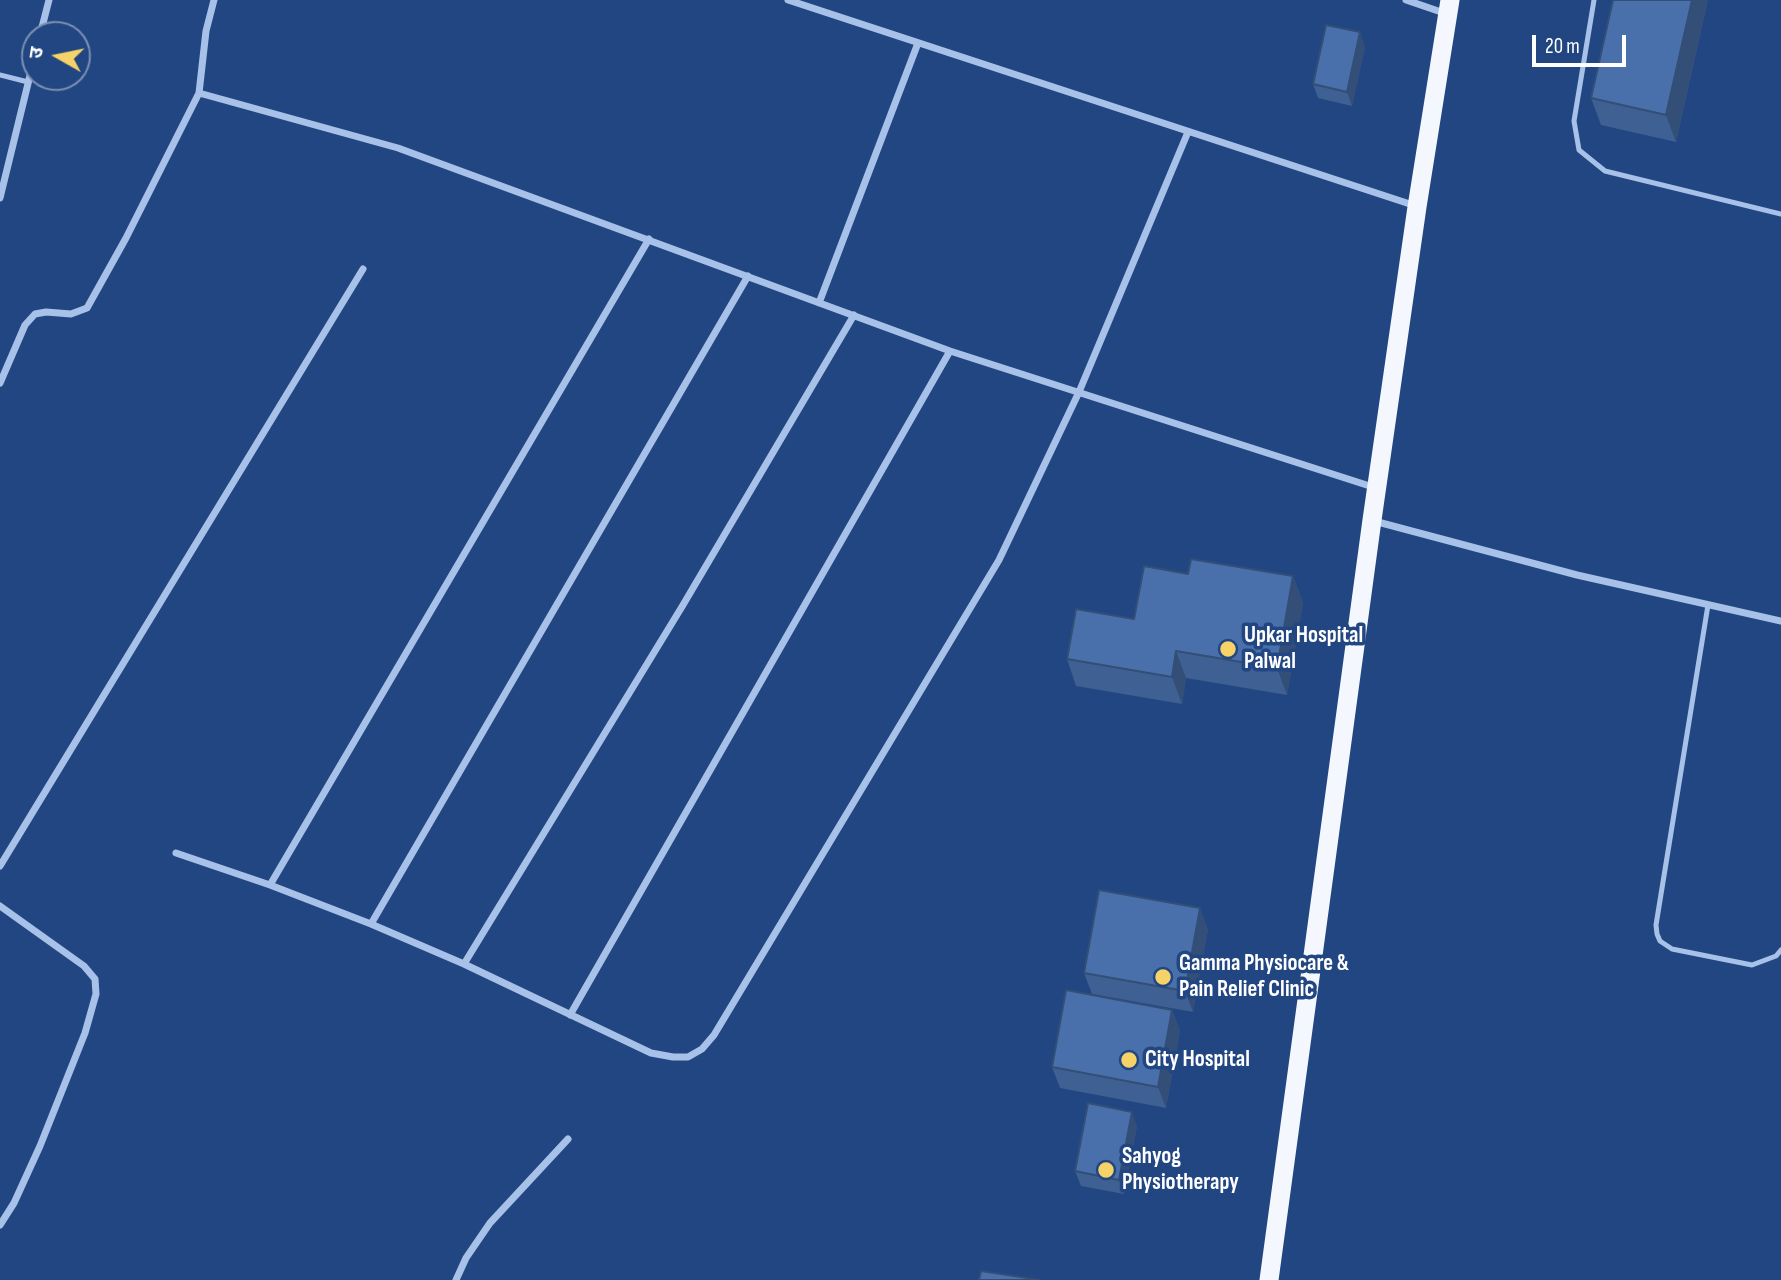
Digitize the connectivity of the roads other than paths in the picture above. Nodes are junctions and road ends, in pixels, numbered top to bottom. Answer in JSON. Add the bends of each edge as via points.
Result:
{"nodes":[{"id":1,"x":49,"y":0,"type":"edge"},
{"id":2,"x":214,"y":0,"type":"edge"},
{"id":3,"x":788,"y":0,"type":"edge"},
{"id":4,"x":1406,"y":0,"type":"edge"},
{"id":5,"x":1594,"y":0,"type":"edge"},
{"id":6,"x":1449,"y":7,"type":"edge"},
{"id":7,"x":44,"y":21,"type":"edge"},
{"id":8,"x":918,"y":43,"type":"junction"},
{"id":9,"x":0,"y":75,"type":"edge"},
{"id":10,"x":21,"y":80,"type":"edge"},
{"id":11,"x":26,"y":91,"type":"edge"},
{"id":12,"x":199,"y":93,"type":"junction"},
{"id":13,"x":1188,"y":132,"type":"junction"},
{"id":14,"x":0,"y":198,"type":"edge"},
{"id":15,"x":1417,"y":207,"type":"junction"},
{"id":16,"x":1781,"y":214,"type":"edge"},
{"id":17,"x":649,"y":239,"type":"junction"},
{"id":18,"x":363,"y":269,"type":"dead end"},
{"id":19,"x":748,"y":276,"type":"junction"},
{"id":20,"x":819,"y":303,"type":"junction"},
{"id":21,"x":854,"y":315,"type":"junction"},
{"id":22,"x":950,"y":351,"type":"junction"},
{"id":23,"x":0,"y":383,"type":"edge"},
{"id":24,"x":1079,"y":392,"type":"junction"},
{"id":25,"x":1377,"y":488,"type":"junction"},
{"id":26,"x":1372,"y":520,"type":"junction"},
{"id":27,"x":1708,"y":605,"type":"junction"},
{"id":28,"x":1781,"y":621,"type":"edge"},
{"id":29,"x":176,"y":853,"type":"dead end"},
{"id":30,"x":0,"y":866,"type":"edge"},
{"id":31,"x":270,"y":885,"type":"junction"},
{"id":32,"x":0,"y":906,"type":"edge"},
{"id":33,"x":371,"y":924,"type":"junction"},
{"id":34,"x":1781,"y":950,"type":"edge"},
{"id":35,"x":464,"y":964,"type":"junction"},
{"id":36,"x":570,"y":1014,"type":"junction"},
{"id":37,"x":568,"y":1139,"type":"dead end"},
{"id":38,"x":0,"y":1225,"type":"edge"},
{"id":39,"x":456,"y":1280,"type":"edge"},
{"id":40,"x":1269,"y":1280,"type":"edge"}],
"edges":[{"from":1,"to":7,"type":"street"},
{"from":2,"to":12,"type":"street"},
{"from":3,"to":8,"type":"street"},
{"from":4,"to":6,"type":"street"},
{"from":5,"to":16,"type":"lane","via":[[1574,121],[1579,150],[1605,170]]},
{"from":6,"to":15,"type":"highway"},
{"from":8,"to":13,"type":"street"},
{"from":8,"to":20,"type":"street"},
{"from":9,"to":10,"type":"lane"},
{"from":11,"to":14,"type":"street"},
{"from":12,"to":17,"type":"street","via":[[398,148]]},
{"from":12,"to":23,"type":"street","via":[[87,308],[71,314],[35,314],[24,325]]},
{"from":13,"to":15,"type":"street"},
{"from":13,"to":24,"type":"street"},
{"from":15,"to":25,"type":"highway"},
{"from":17,"to":19,"type":"street"},
{"from":17,"to":31,"type":"street"},
{"from":18,"to":30,"type":"street"},
{"from":19,"to":20,"type":"street"},
{"from":19,"to":33,"type":"street"},
{"from":20,"to":21,"type":"street"},
{"from":21,"to":22,"type":"street"},
{"from":21,"to":35,"type":"street"},
{"from":22,"to":24,"type":"street"},
{"from":22,"to":36,"type":"street"},
{"from":24,"to":25,"type":"street"},
{"from":24,"to":36,"type":"street","via":[[999,560],[714,1035],[688,1057],[673,1057],[651,1053]]},
{"from":25,"to":26,"type":"highway"},
{"from":26,"to":27,"type":"street"},
{"from":26,"to":40,"type":"highway"},
{"from":27,"to":28,"type":"street"},
{"from":27,"to":34,"type":"lane","via":[[1657,934],[1672,949],[1752,965]]},
{"from":29,"to":31,"type":"street"},
{"from":31,"to":33,"type":"street"},
{"from":32,"to":38,"type":"street","via":[[85,966],[95,979],[96,994],[40,1146]]},
{"from":33,"to":35,"type":"street"},
{"from":35,"to":36,"type":"street"},
{"from":37,"to":39,"type":"street","via":[[491,1223]]}]}
